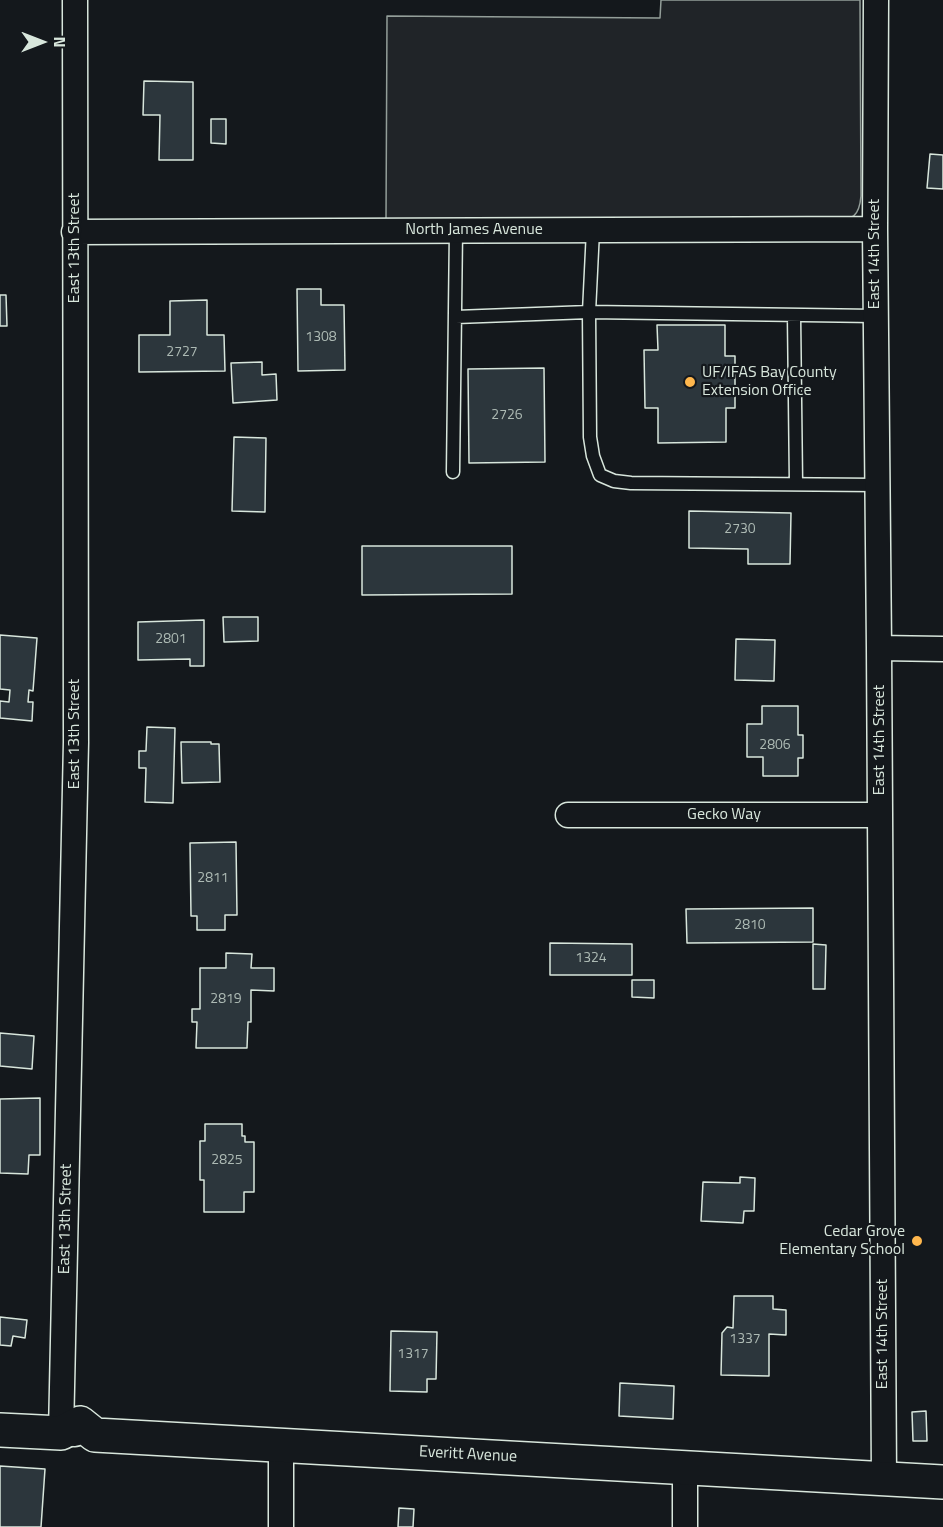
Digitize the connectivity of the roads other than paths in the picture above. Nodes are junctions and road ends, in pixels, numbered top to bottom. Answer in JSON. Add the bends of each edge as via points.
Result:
{"nodes":[{"id":1,"x":75,"y":0,"type":"edge"},
{"id":2,"x":876,"y":0,"type":"edge"},
{"id":3,"x":874,"y":229,"type":"junction"},
{"id":4,"x":456,"y":230,"type":"junction"},
{"id":5,"x":593,"y":230,"type":"junction"},
{"id":6,"x":74,"y":232,"type":"junction"},
{"id":7,"x":589,"y":312,"type":"junction"},
{"id":8,"x":795,"y":315,"type":"junction"},
{"id":9,"x":875,"y":316,"type":"junction"},
{"id":10,"x":456,"y":317,"type":"junction"},
{"id":11,"x":453,"y":472,"type":"dead end"},
{"id":12,"x":796,"y":484,"type":"junction"},
{"id":13,"x":878,"y":485,"type":"junction"},
{"id":14,"x":879,"y":648,"type":"junction"},
{"id":15,"x":943,"y":649,"type":"edge"},
{"id":16,"x":568,"y":815,"type":"dead end"},
{"id":17,"x":880,"y":815,"type":"junction"},
{"id":18,"x":0,"y":1430,"type":"edge"},
{"id":19,"x":61,"y":1433,"type":"junction"},
{"id":20,"x":281,"y":1444,"type":"junction"},
{"id":21,"x":685,"y":1467,"type":"junction"},
{"id":22,"x":884,"y":1479,"type":"junction"},
{"id":23,"x":943,"y":1482,"type":"edge"},
{"id":24,"x":281,"y":1527,"type":"edge"},
{"id":25,"x":685,"y":1527,"type":"edge"}],
"edges":[{"from":1,"to":6,"type":"street","name":"East 13th Street"},
{"from":2,"to":3,"type":"street","name":"East 14th Street"},
{"from":3,"to":5,"type":"street","name":"North James Avenue"},
{"from":3,"to":9,"type":"street","name":"East 14th Street"},
{"from":4,"to":5,"type":"street","name":"North James Avenue"},
{"from":4,"to":6,"type":"street","name":"North James Avenue"},
{"from":4,"to":10,"type":"lane"},
{"from":5,"to":7,"type":"lane"},
{"from":6,"to":19,"type":"street","name":"East 13th Street","via":[[76,742]]},
{"from":7,"to":8,"type":"lane"},
{"from":7,"to":10,"type":"lane"},
{"from":7,"to":12,"type":"lane","via":[[590,437],[600,474],[631,483]]},
{"from":8,"to":9,"type":"lane"},
{"from":8,"to":12,"type":"lane"},
{"from":9,"to":13,"type":"street","name":"East 14th Street"},
{"from":10,"to":11,"type":"lane"},
{"from":12,"to":13,"type":"lane"},
{"from":13,"to":14,"type":"street","name":"East 14th Street"},
{"from":14,"to":15,"type":"street"},
{"from":14,"to":17,"type":"street","name":"East 14th Street"},
{"from":16,"to":17,"type":"street","name":"Gecko Way"},
{"from":17,"to":22,"type":"street","name":"East 14th Street"},
{"from":18,"to":19,"type":"street","name":"Everitt Avenue"},
{"from":19,"to":20,"type":"street","name":"Everitt Avenue","via":[[80,1423],[95,1435]]},
{"from":20,"to":21,"type":"street","name":"Everitt Avenue"},
{"from":20,"to":24,"type":"street"},
{"from":21,"to":22,"type":"street","name":"Everitt Avenue"},
{"from":21,"to":25,"type":"street"},
{"from":22,"to":23,"type":"street","name":"Everitt Avenue"}]}
